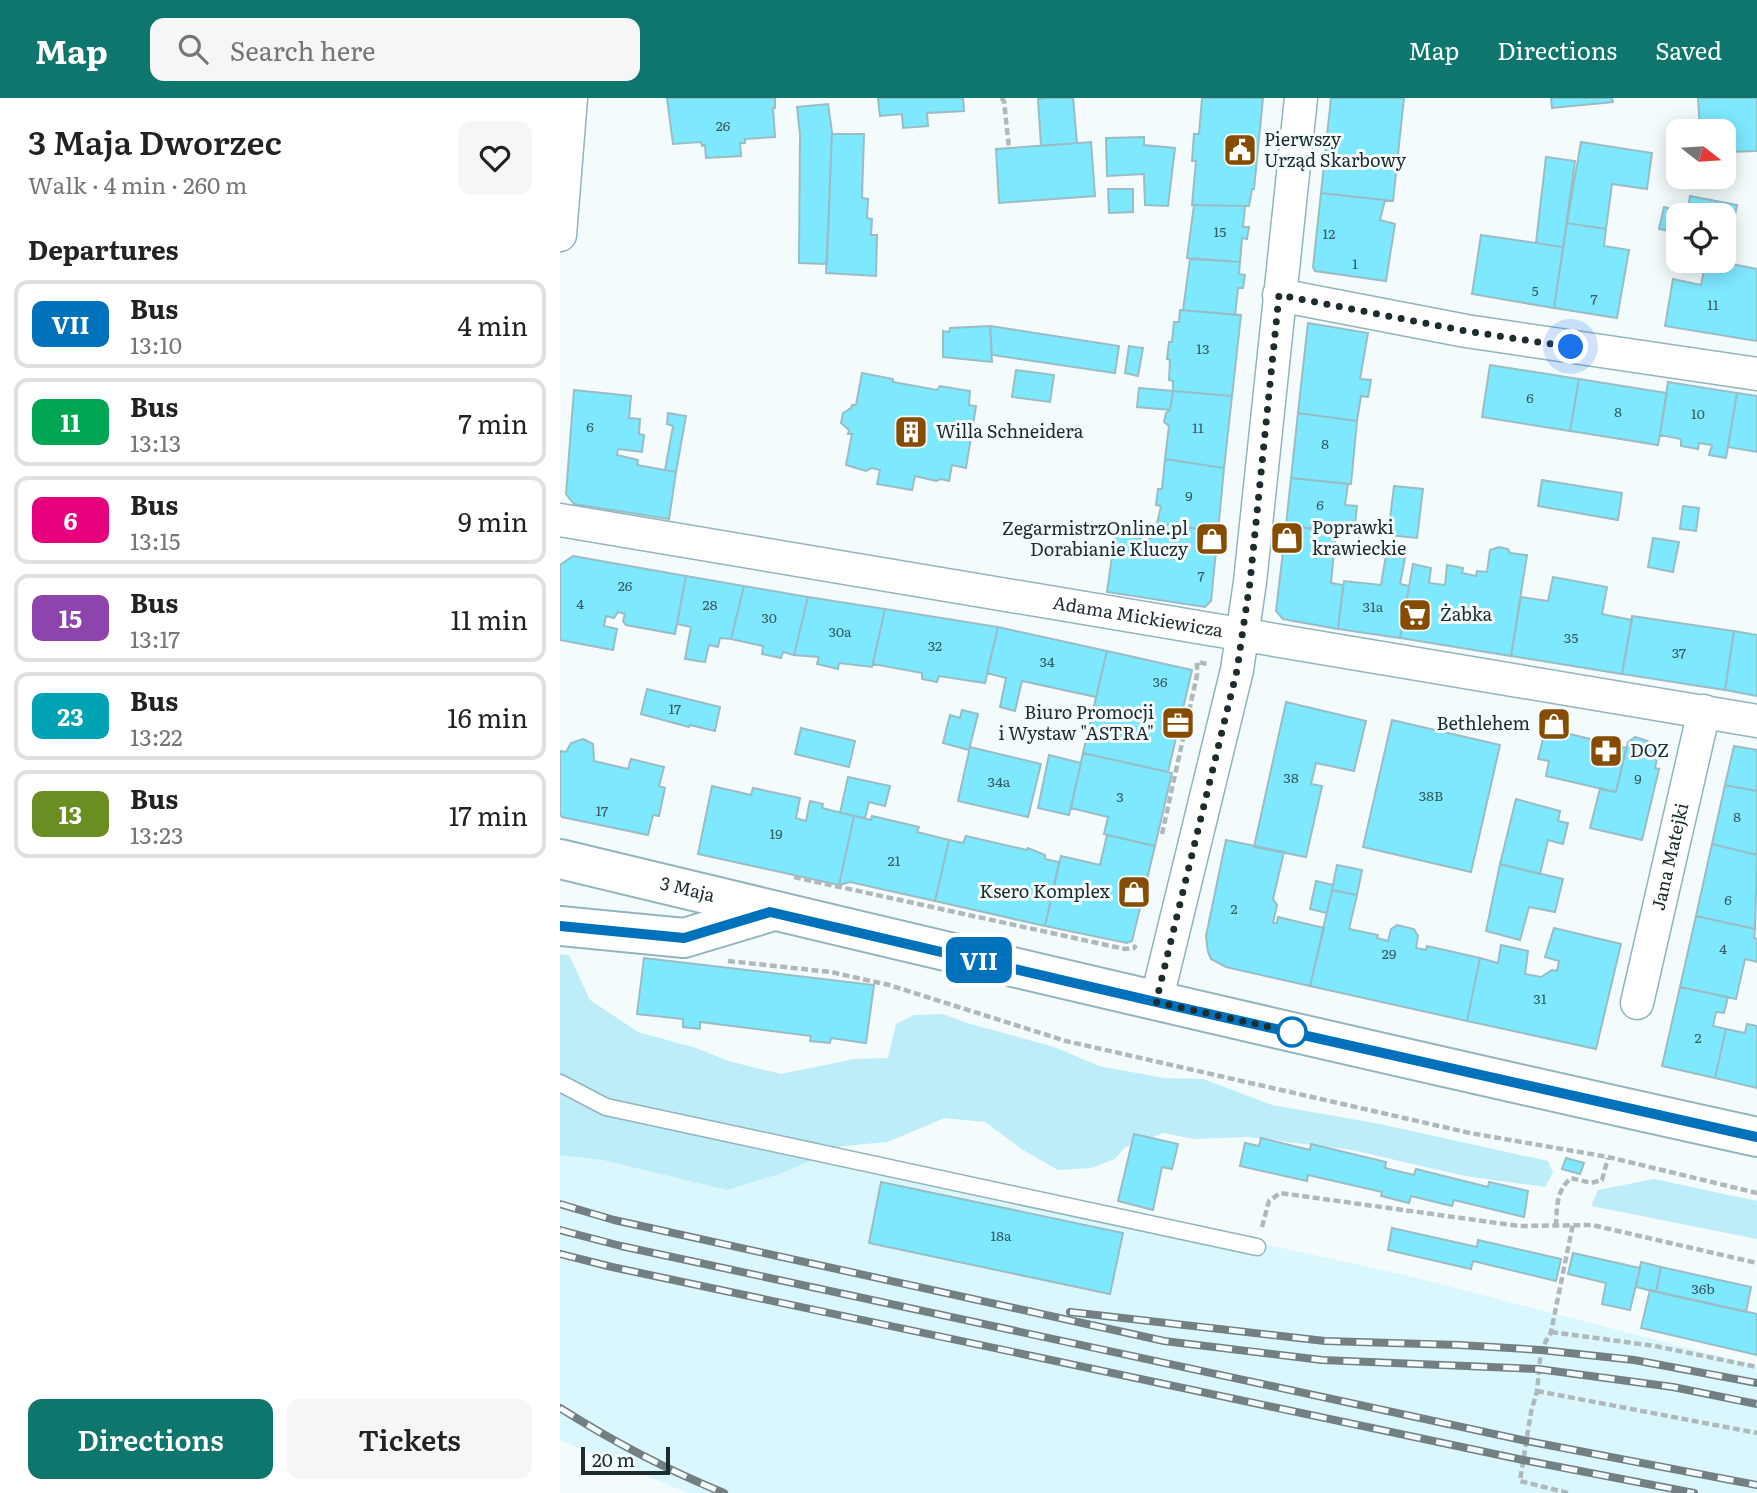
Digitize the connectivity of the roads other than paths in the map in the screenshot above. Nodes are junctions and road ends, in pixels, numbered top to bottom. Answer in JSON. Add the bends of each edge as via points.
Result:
{"nodes":[{"id":1,"x":571,"y":98,"type":"edge"},
{"id":2,"x":1301,"y":98,"type":"edge"},
{"id":3,"x":560,"y":234,"type":"edge"},
{"id":4,"x":1279,"y":295,"type":"junction"},
{"id":5,"x":1757,"y":374,"type":"edge"},
{"id":6,"x":560,"y":520,"type":"edge"},
{"id":7,"x":1242,"y":634,"type":"junction"},
{"id":8,"x":1704,"y":711,"type":"junction"},
{"id":9,"x":1757,"y":720,"type":"edge"},
{"id":10,"x":560,"y":859,"type":"edge"},
{"id":11,"x":770,"y":912,"type":"junction"},
{"id":12,"x":560,"y":926,"type":"edge"},
{"id":13,"x":1156,"y":1002,"type":"junction"},
{"id":14,"x":1637,"y":1003,"type":"dead end"},
{"id":15,"x":560,"y":1083,"type":"edge"},
{"id":16,"x":1757,"y":1137,"type":"edge"},
{"id":17,"x":1257,"y":1247,"type":"road end"}],
"edges":[{"from":1,"to":3,"type":"street"},
{"from":2,"to":4,"type":"street"},
{"from":4,"to":5,"type":"street","via":[[1466,331]]},
{"from":4,"to":7,"type":"street"},
{"from":6,"to":7,"type":"street","name":"Adama Mickiewicza"},
{"from":7,"to":8,"type":"street","name":"Adama Mickiewicza"},
{"from":7,"to":13,"type":"street"},
{"from":8,"to":9,"type":"street","name":"Adama Mickiewicza"},
{"from":8,"to":14,"type":"street","name":"Jana Matejki"},
{"from":10,"to":11,"type":"main road","name":"3 Maja"},
{"from":11,"to":12,"type":"main road","via":[[684,938]]},
{"from":11,"to":13,"type":"main road","name":"3 Maja"},
{"from":13,"to":16,"type":"main road","name":"3 Maja"},
{"from":15,"to":17,"type":"lane","via":[[606,1107]]}]}
